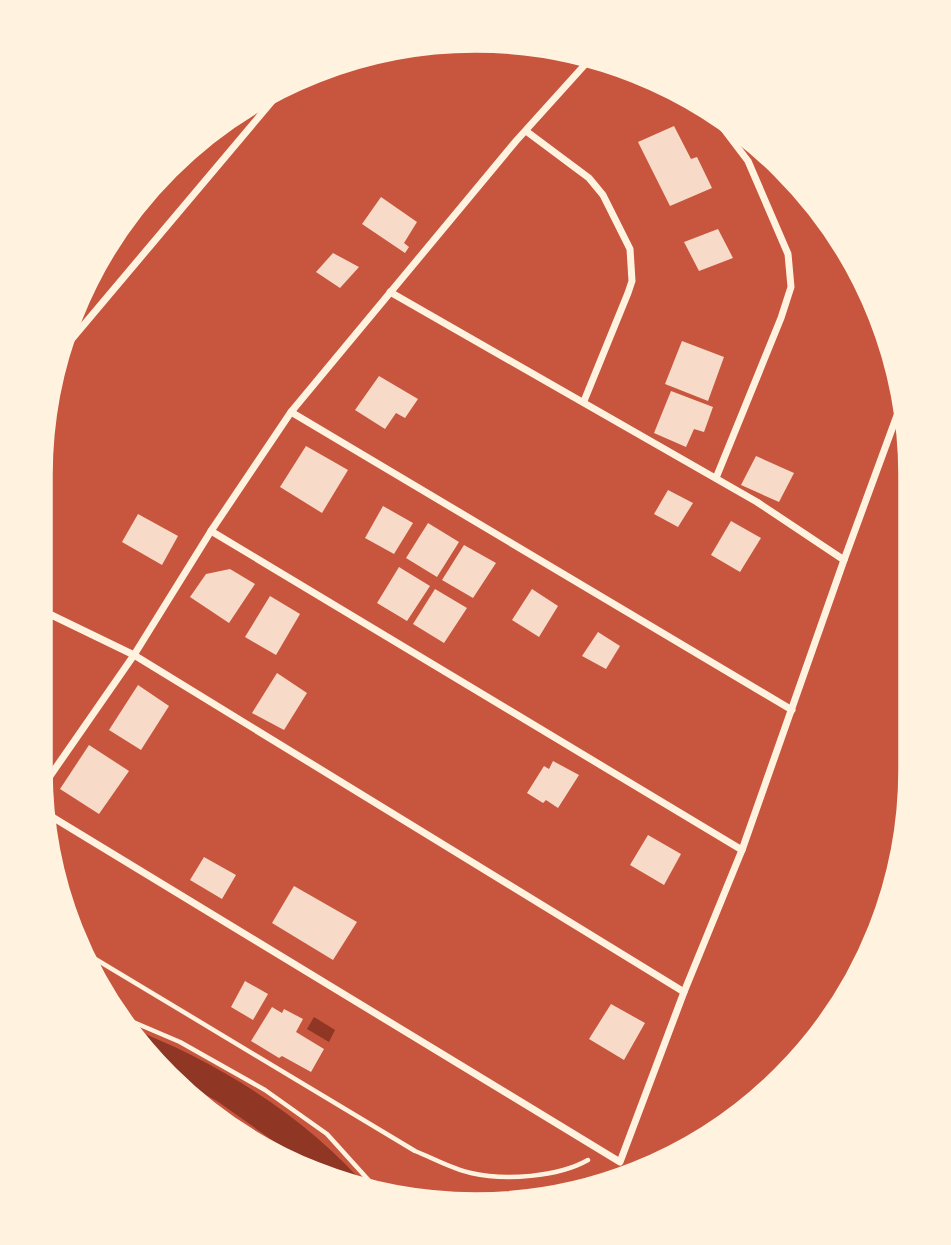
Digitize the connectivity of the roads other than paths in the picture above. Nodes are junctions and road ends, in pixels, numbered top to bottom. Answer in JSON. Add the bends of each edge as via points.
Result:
{"nodes":[{"id":1,"x":585,"y":65,"type":"edge"},
{"id":2,"x":269,"y":105,"type":"edge"},
{"id":3,"x":526,"y":131,"type":"junction"},
{"id":4,"x":729,"y":135,"type":"edge"},
{"id":5,"x":390,"y":292,"type":"junction"},
{"id":6,"x":74,"y":336,"type":"edge"},
{"id":7,"x":584,"y":401,"type":"junction"},
{"id":8,"x":291,"y":412,"type":"junction"},
{"id":9,"x":897,"y":419,"type":"edge"},
{"id":10,"x":716,"y":478,"type":"junction"},
{"id":11,"x":211,"y":531,"type":"junction"},
{"id":12,"x":844,"y":560,"type":"junction"},
{"id":13,"x":51,"y":615,"type":"edge"},
{"id":14,"x":134,"y":655,"type":"junction"},
{"id":15,"x":792,"y":710,"type":"junction"},
{"id":16,"x":51,"y":774,"type":"edge"},
{"id":17,"x":53,"y":818,"type":"edge"},
{"id":18,"x":741,"y":850,"type":"junction"},
{"id":19,"x":684,"y":992,"type":"junction"}],
"edges":[{"from":1,"to":3,"type":"street"},
{"from":2,"to":6,"type":"street"},
{"from":3,"to":5,"type":"street"},
{"from":3,"to":7,"type":"street","via":[[589,178],[603,195],[630,249],[632,281]]},
{"from":4,"to":10,"type":"street","via":[[748,160],[788,254],[791,287]]},
{"from":5,"to":7,"type":"street"},
{"from":5,"to":8,"type":"street"},
{"from":7,"to":10,"type":"street"},
{"from":8,"to":11,"type":"street"},
{"from":8,"to":15,"type":"street"},
{"from":9,"to":12,"type":"street"},
{"from":10,"to":12,"type":"street"},
{"from":11,"to":14,"type":"street"},
{"from":11,"to":18,"type":"street"},
{"from":12,"to":15,"type":"street"},
{"from":13,"to":14,"type":"street"},
{"from":14,"to":16,"type":"street"},
{"from":14,"to":19,"type":"street"},
{"from":15,"to":18,"type":"street"},
{"from":17,"to":19,"type":"street","via":[[621,1162]]},
{"from":18,"to":19,"type":"street"}]}
